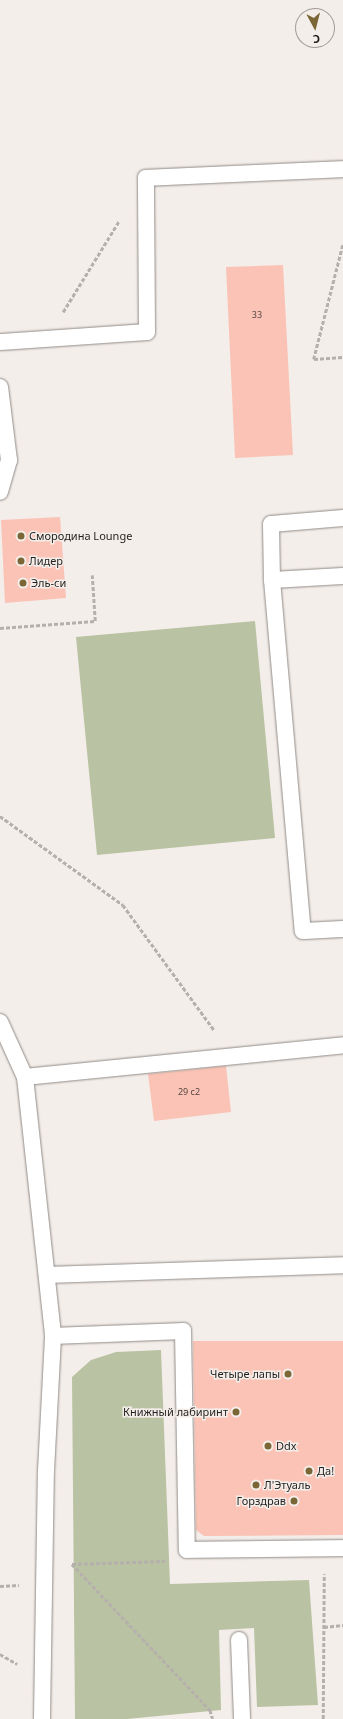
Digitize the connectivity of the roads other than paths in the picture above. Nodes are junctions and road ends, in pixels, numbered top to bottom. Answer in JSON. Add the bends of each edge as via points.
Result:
{"nodes":[{"id":1,"x":343,"y":169,"type":"edge"},
{"id":2,"x":0,"y":342,"type":"edge"},
{"id":3,"x":0,"y":386,"type":"edge"},
{"id":4,"x":0,"y":492,"type":"edge"},
{"id":5,"x":343,"y":518,"type":"edge"},
{"id":6,"x":343,"y":576,"type":"edge"},
{"id":7,"x":272,"y":580,"type":"junction"},
{"id":8,"x":343,"y":929,"type":"edge"},
{"id":9,"x":0,"y":1022,"type":"edge"},
{"id":10,"x":343,"y":1045,"type":"edge"},
{"id":11,"x":25,"y":1076,"type":"junction"},
{"id":12,"x":343,"y":1265,"type":"edge"},
{"id":13,"x":47,"y":1274,"type":"junction"},
{"id":14,"x":53,"y":1336,"type":"junction"},
{"id":15,"x":343,"y":1548,"type":"edge"},
{"id":16,"x":240,"y":1640,"type":"dead end"},
{"id":17,"x":42,"y":1719,"type":"edge"},
{"id":18,"x":242,"y":1719,"type":"edge"}],
"edges":[{"from":1,"to":2,"type":"lane","via":[[146,178],[147,332]]},
{"from":3,"to":4,"type":"lane","via":[[9,460]]},
{"from":5,"to":7,"type":"lane","via":[[271,524]]},
{"from":6,"to":7,"type":"lane"},
{"from":7,"to":8,"type":"lane","via":[[303,931]]},
{"from":9,"to":11,"type":"lane"},
{"from":10,"to":11,"type":"lane"},
{"from":11,"to":13,"type":"lane"},
{"from":12,"to":13,"type":"lane"},
{"from":13,"to":14,"type":"lane"},
{"from":14,"to":15,"type":"lane","via":[[182,1331],[187,1550]]},
{"from":14,"to":17,"type":"lane","via":[[46,1471]]},
{"from":16,"to":18,"type":"lane"}]}
